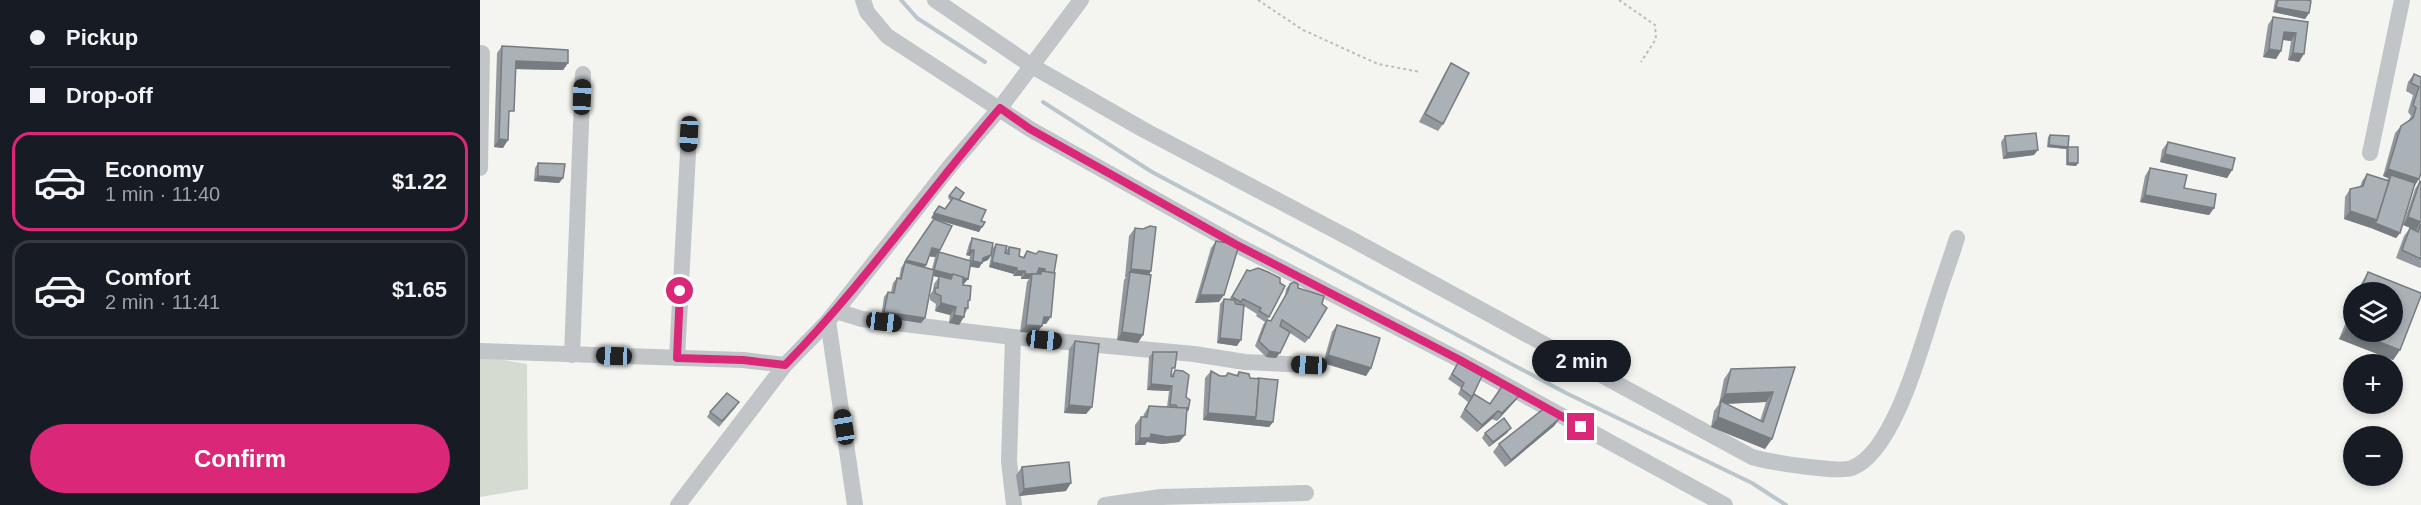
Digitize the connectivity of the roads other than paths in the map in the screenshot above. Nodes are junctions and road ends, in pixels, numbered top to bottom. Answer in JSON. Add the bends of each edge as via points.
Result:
{"nodes":[{"id":1,"x":863,"y":0,"type":"edge"},
{"id":2,"x":935,"y":0,"type":"edge"},
{"id":3,"x":1081,"y":0,"type":"edge"},
{"id":4,"x":2402,"y":0,"type":"edge"},
{"id":5,"x":482,"y":53,"type":"dead end"},
{"id":6,"x":1032,"y":66,"type":"junction"},
{"id":7,"x":583,"y":74,"type":"dead end"},
{"id":8,"x":1000,"y":108,"type":"junction"},
{"id":9,"x":689,"y":134,"type":"dead end"},
{"id":10,"x":2370,"y":153,"type":"dead end"},
{"id":11,"x":480,"y":168,"type":"edge"},
{"id":12,"x":1957,"y":238,"type":"dead end"},
{"id":13,"x":832,"y":316,"type":"junction"},
{"id":14,"x":1013,"y":337,"type":"junction"},
{"id":15,"x":480,"y":351,"type":"edge"},
{"id":16,"x":572,"y":355,"type":"junction"},
{"id":17,"x":677,"y":358,"type":"junction"},
{"id":18,"x":785,"y":365,"type":"junction"},
{"id":19,"x":1309,"y":365,"type":"dead end"},
{"id":20,"x":1306,"y":493,"type":"dead end"},
{"id":21,"x":678,"y":505,"type":"edge"},
{"id":22,"x":855,"y":505,"type":"edge"},
{"id":23,"x":1014,"y":505,"type":"edge"},
{"id":24,"x":1105,"y":505,"type":"edge"},
{"id":25,"x":1725,"y":505,"type":"edge"}],
"edges":[{"from":1,"to":8,"type":"street","via":[[867,12],[887,36]]},
{"from":2,"to":6,"type":"street"},
{"from":3,"to":6,"type":"street"},
{"from":4,"to":10,"type":"street"},
{"from":5,"to":11,"type":"street"},
{"from":6,"to":8,"type":"street"},
{"from":6,"to":12,"type":"street","via":[[1742,452],[1774,464],[1851,469],[1882,440],[1910,385]]},
{"from":7,"to":16,"type":"street"},
{"from":8,"to":13,"type":"street"},
{"from":8,"to":25,"type":"street","via":[[1030,129],[1235,244],[1458,359]]},
{"from":9,"to":17,"type":"street"},
{"from":13,"to":14,"type":"street"},
{"from":13,"to":18,"type":"street"},
{"from":13,"to":22,"type":"street"},
{"from":14,"to":19,"type":"street","via":[[1245,362]]},
{"from":14,"to":23,"type":"street","via":[[1009,461]]},
{"from":15,"to":16,"type":"street"},
{"from":16,"to":17,"type":"street"},
{"from":17,"to":18,"type":"street"},
{"from":18,"to":21,"type":"street"},
{"from":20,"to":24,"type":"street","via":[[1161,497]]}]}
